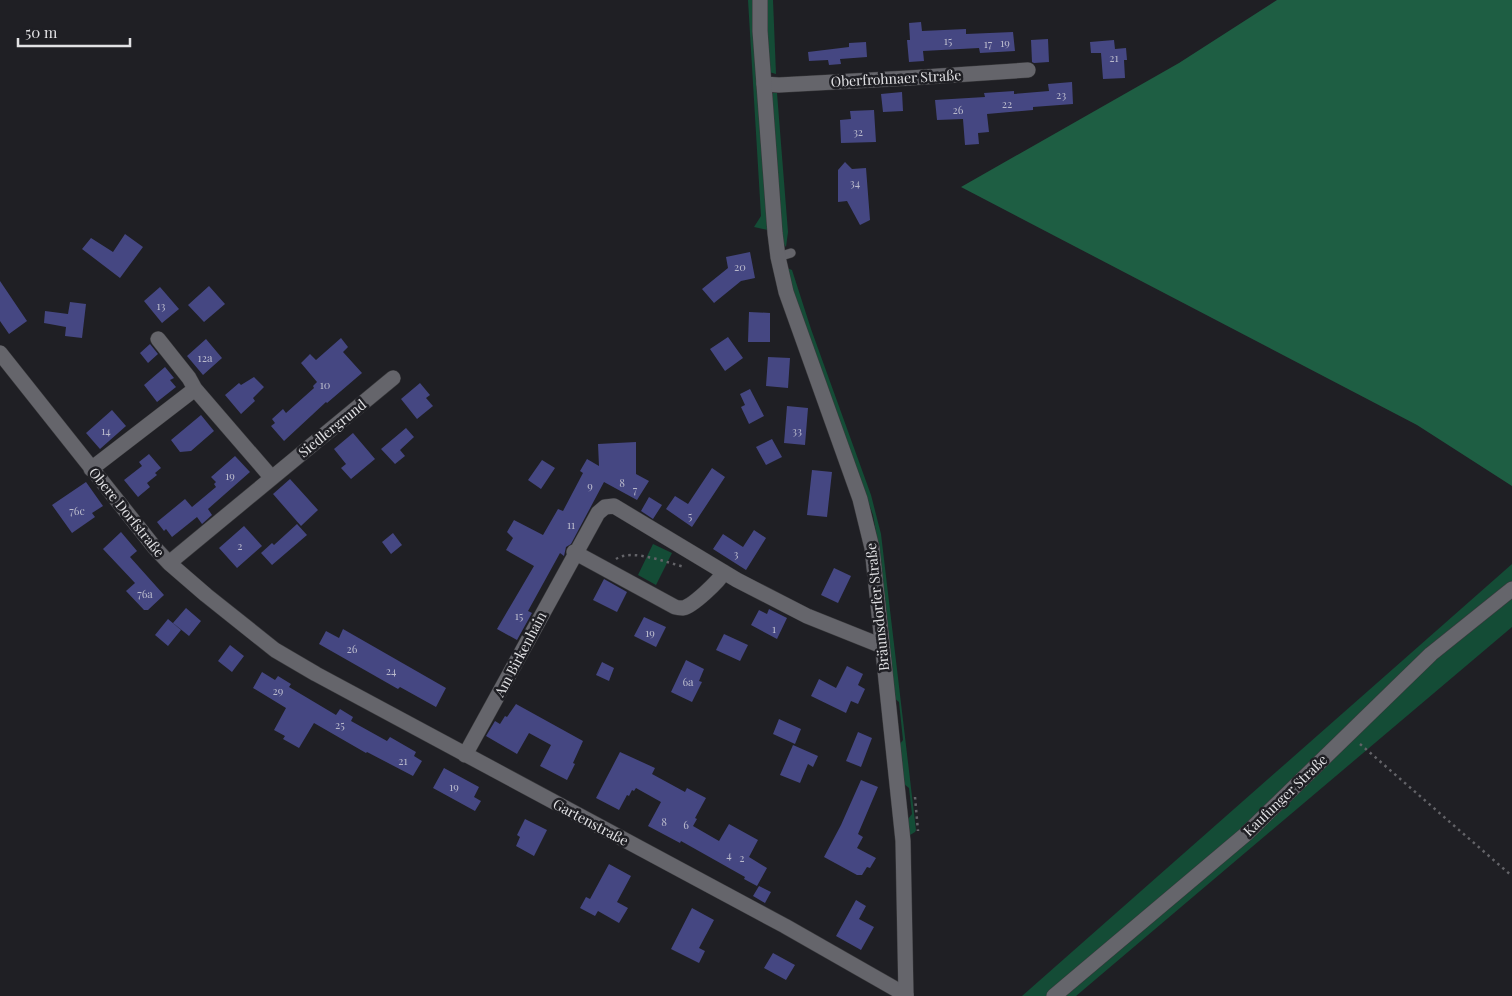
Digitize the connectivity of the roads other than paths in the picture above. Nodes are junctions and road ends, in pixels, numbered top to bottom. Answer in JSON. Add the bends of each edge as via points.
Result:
{"nodes":[{"id":1,"x":760,"y":0,"type":"edge"},
{"id":2,"x":1028,"y":70,"type":"dead end"},
{"id":3,"x":764,"y":84,"type":"junction"},
{"id":4,"x":158,"y":339,"type":"dead end"},
{"id":5,"x":0,"y":353,"type":"edge"},
{"id":6,"x":394,"y":378,"type":"dead end"},
{"id":7,"x":195,"y":389,"type":"junction"},
{"id":8,"x":92,"y":469,"type":"junction"},
{"id":9,"x":271,"y":477,"type":"junction"},
{"id":10,"x":574,"y":552,"type":"junction"},
{"id":11,"x":169,"y":562,"type":"junction"},
{"id":12,"x":724,"y":572,"type":"junction"},
{"id":13,"x":1512,"y":589,"type":"edge"},
{"id":14,"x":882,"y":646,"type":"junction"},
{"id":15,"x":275,"y":650,"type":"joint"},
{"id":16,"x":465,"y":755,"type":"junction"},
{"id":17,"x":906,"y":996,"type":"edge"},
{"id":18,"x":1054,"y":996,"type":"edge"}],
"edges":[{"from":1,"to":3,"type":"street"},
{"from":2,"to":3,"type":"street","name":"Oberfrohnaer Straße"},
{"from":3,"to":14,"type":"street","name":"Bräunsdorfer Straße","via":[[775,232],[784,255],[786,292],[867,522]]},
{"from":4,"to":7,"type":"street"},
{"from":5,"to":8,"type":"street","name":"Obere Dorfstraße"},
{"from":6,"to":9,"type":"street","name":"Siedlergrund"},
{"from":7,"to":8,"type":"street"},
{"from":7,"to":9,"type":"street"},
{"from":8,"to":11,"type":"street","name":"Obere Dorfstraße","via":[[154,548]]},
{"from":9,"to":11,"type":"street","name":"Siedlergrund"},
{"from":10,"to":12,"type":"street","via":[[682,608],[719,580]]},
{"from":10,"to":12,"type":"street","name":"Am Birkenhain","via":[[598,513],[605,507],[614,506]]},
{"from":10,"to":16,"type":"street","name":"Am Birkenhain"},
{"from":11,"to":15,"type":"street","name":"Obere Dorfstraße"},
{"from":12,"to":14,"type":"street","name":"Am Birkenhain","via":[[806,616]]},
{"from":13,"to":18,"type":"street","name":"Kaufunger Straße","via":[[1431,654],[1246,834]]},
{"from":14,"to":17,"type":"street","name":"Bräunsdorfer Straße","via":[[903,841]]},
{"from":15,"to":16,"type":"street","name":"Gartenstraße"},
{"from":16,"to":17,"type":"street","name":"Gartenstraße","via":[[785,926]]}]}
